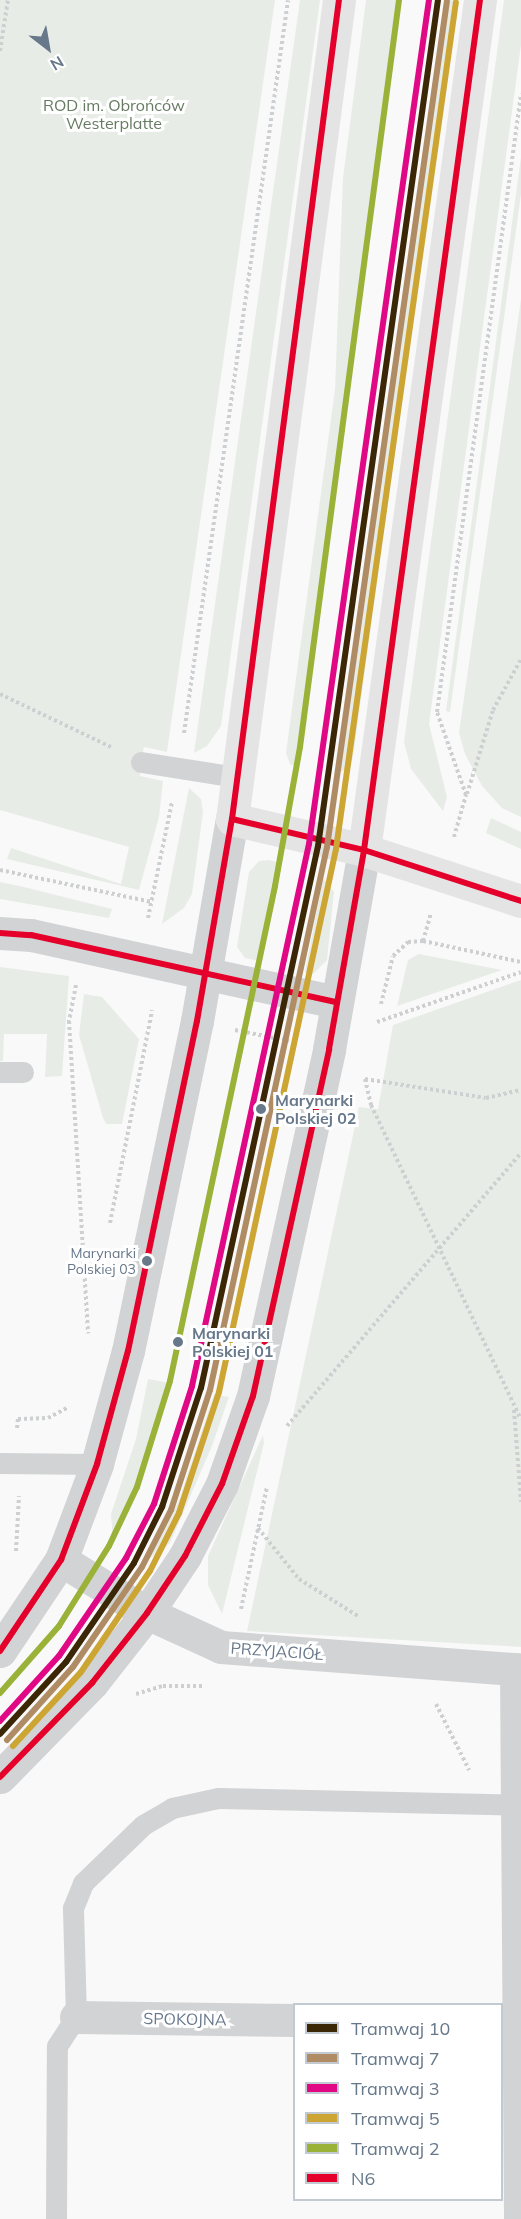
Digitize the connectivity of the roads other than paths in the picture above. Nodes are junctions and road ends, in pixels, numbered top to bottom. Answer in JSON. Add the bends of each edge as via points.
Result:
{"nodes":[{"id":1,"x":339,"y":0,"type":"edge"},
{"id":2,"x":480,"y":0,"type":"edge"},
{"id":3,"x":141,"y":762,"type":"road end"},
{"id":4,"x":237,"y":777,"type":"junction"},
{"id":5,"x":232,"y":819,"type":"junction"},
{"id":6,"x":364,"y":850,"type":"junction"},
{"id":7,"x":521,"y":901,"type":"edge"},
{"id":8,"x":0,"y":933,"type":"edge"},
{"id":9,"x":206,"y":973,"type":"junction"},
{"id":10,"x":337,"y":1002,"type":"junction"},
{"id":11,"x":0,"y":1072,"type":"edge"},
{"id":12,"x":23,"y":1072,"type":"dead end"},
{"id":13,"x":10,"y":1464,"type":"edge"},
{"id":14,"x":97,"y":1464,"type":"junction"},
{"id":15,"x":61,"y":1560,"type":"junction"},
{"id":16,"x":147,"y":1613,"type":"junction"},
{"id":17,"x":0,"y":1651,"type":"edge"},
{"id":18,"x":518,"y":1670,"type":"edge"},
{"id":19,"x":0,"y":1776,"type":"edge"},
{"id":20,"x":517,"y":1805,"type":"junction"},
{"id":21,"x":76,"y":2017,"type":"junction"},
{"id":22,"x":293,"y":2020,"type":"edge"},
{"id":23,"x":510,"y":2023,"type":"edge"},
{"id":24,"x":56,"y":2219,"type":"edge"},
{"id":25,"x":520,"y":2219,"type":"edge"}],
"edges":[{"from":1,"to":4,"type":"main road"},
{"from":2,"to":6,"type":"main road"},
{"from":3,"to":4,"type":"lane"},
{"from":4,"to":5,"type":"main road"},
{"from":5,"to":6,"type":"main road"},
{"from":5,"to":9,"type":"street"},
{"from":6,"to":7,"type":"main road"},
{"from":6,"to":10,"type":"street"},
{"from":8,"to":9,"type":"street","via":[[31,935]]},
{"from":9,"to":10,"type":"street"},
{"from":9,"to":14,"type":"street","via":[[128,1351]]},
{"from":10,"to":16,"type":"street","via":[[253,1396],[222,1484],[185,1556]]},
{"from":11,"to":12,"type":"lane"},
{"from":13,"to":14,"type":"lane"},
{"from":14,"to":15,"type":"street"},
{"from":15,"to":16,"type":"street","name":"PRZYJACIÓŁ"},
{"from":15,"to":17,"type":"street"},
{"from":16,"to":18,"type":"street","name":"PRZYJACIÓŁ","via":[[222,1647]]},
{"from":16,"to":19,"type":"street","via":[[92,1683]]},
{"from":18,"to":20,"type":"street"},
{"from":20,"to":21,"type":"lane","via":[[218,1798],[172,1808],[143,1825],[83,1883],[73,1908]]},
{"from":20,"to":23,"type":"street"},
{"from":21,"to":22,"type":"street","name":"SPOKOJNA"},
{"from":21,"to":24,"type":"lane","via":[[57,2046]]},
{"from":23,"to":25,"type":"street"}]}
